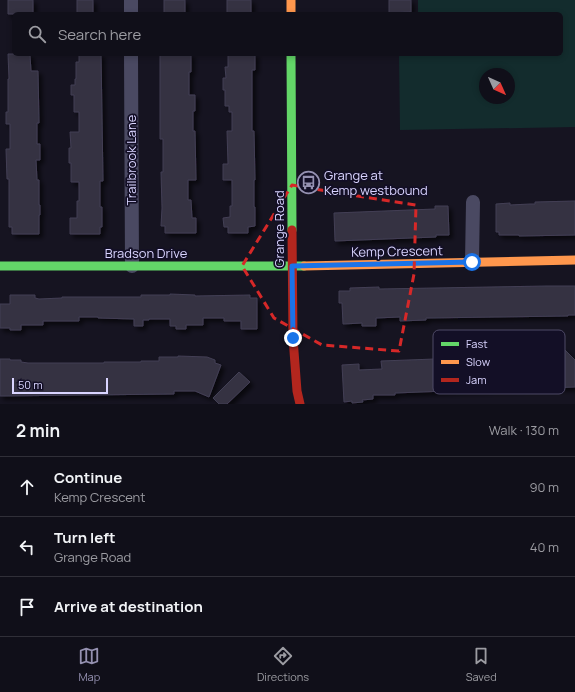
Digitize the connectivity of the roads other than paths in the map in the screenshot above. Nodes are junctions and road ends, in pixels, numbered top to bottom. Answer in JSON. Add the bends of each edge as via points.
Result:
{"nodes":[{"id":1,"x":131,"y":0,"type":"edge"},
{"id":2,"x":291,"y":0,"type":"edge"},
{"id":3,"x":131,"y":12,"type":"edge"},
{"id":4,"x":291,"y":12,"type":"edge"},
{"id":5,"x":131,"y":56,"type":"edge"},
{"id":6,"x":291,"y":56,"type":"edge"},
{"id":7,"x":473,"y":202,"type":"dead end"},
{"id":8,"x":575,"y":260,"type":"edge"},
{"id":9,"x":472,"y":262,"type":"junction"},
{"id":10,"x":0,"y":266,"type":"edge"},
{"id":11,"x":132,"y":266,"type":"junction"},
{"id":12,"x":292,"y":266,"type":"junction"},
{"id":13,"x":300,"y":404,"type":"edge"}],
"edges":[{"from":1,"to":3,"type":"street"},
{"from":2,"to":4,"type":"street"},
{"from":5,"to":11,"type":"street","name":"Trailbrook Lane"},
{"from":6,"to":12,"type":"street","name":"Grange Road"},
{"from":7,"to":9,"type":"street"},
{"from":8,"to":9,"type":"street","name":"Kemp Crescent"},
{"from":9,"to":12,"type":"street","name":"Kemp Crescent"},
{"from":10,"to":11,"type":"street","name":"Bradson Drive"},
{"from":11,"to":12,"type":"street","name":"Bradson Drive"},
{"from":12,"to":13,"type":"street","name":"Grange Road","via":[[293,338]]}]}
